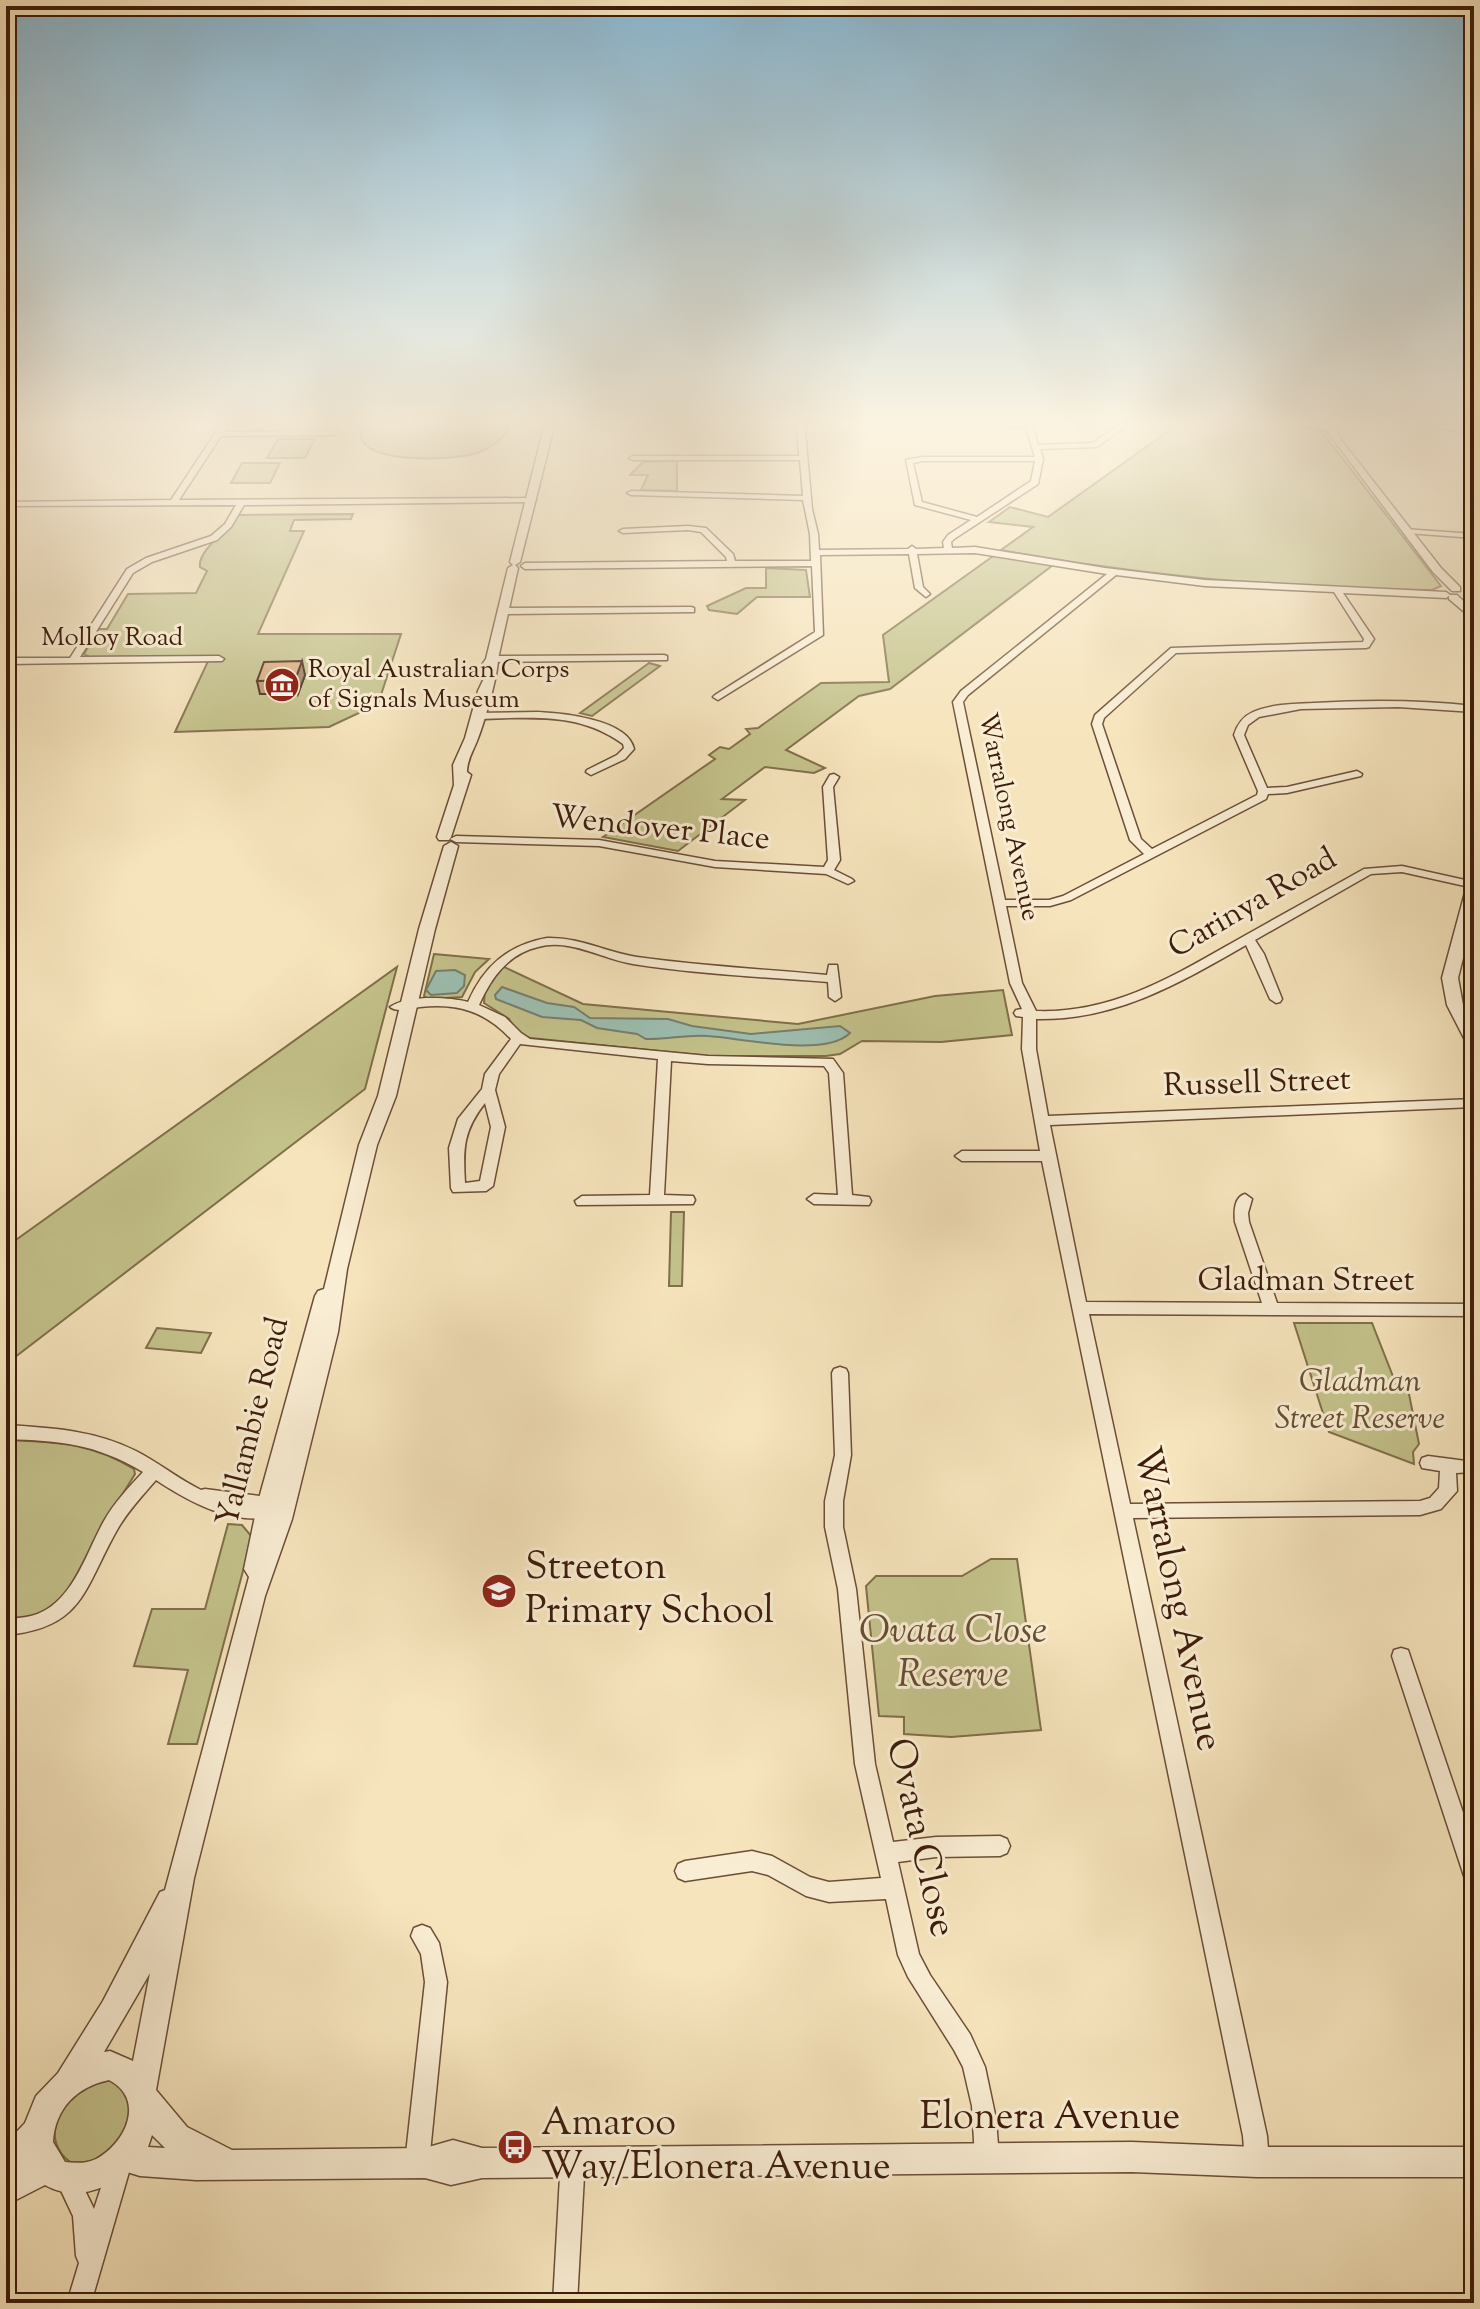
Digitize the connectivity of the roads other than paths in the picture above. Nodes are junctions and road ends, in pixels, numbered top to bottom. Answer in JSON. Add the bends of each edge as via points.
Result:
{"nodes":[{"id":1,"x":225,"y":528,"type":"edge"},
{"id":2,"x":527,"y":528,"type":"edge"},
{"id":3,"x":811,"y":528,"type":"edge"},
{"id":4,"x":967,"y":528,"type":"edge"},
{"id":5,"x":1404,"y":528,"type":"edge"},
{"id":6,"x":623,"y":531,"type":"dead end"},
{"id":7,"x":1407,"y":531,"type":"junction"},
{"id":8,"x":1474,"y":536,"type":"edge"},
{"id":9,"x":912,"y":549,"type":"junction"},
{"id":10,"x":948,"y":549,"type":"junction"},
{"id":11,"x":815,"y":558,"type":"junction"},
{"id":12,"x":520,"y":563,"type":"junction"},
{"id":13,"x":732,"y":565,"type":"junction"},
{"id":14,"x":1109,"y":572,"type":"junction"},
{"id":15,"x":1338,"y":591,"type":"junction"},
{"id":16,"x":1459,"y":593,"type":"edge"},
{"id":17,"x":926,"y":594,"type":"dead end"},
{"id":18,"x":691,"y":610,"type":"dead end"},
{"id":19,"x":504,"y":611,"type":"junction"},
{"id":20,"x":1472,"y":614,"type":"edge"},
{"id":21,"x":664,"y":658,"type":"dead end"},
{"id":22,"x":219,"y":659,"type":"dead end"},
{"id":23,"x":492,"y":659,"type":"junction"},
{"id":24,"x":6,"y":661,"type":"edge"},
{"id":25,"x":73,"y":661,"type":"junction"},
{"id":26,"x":718,"y":697,"type":"dead end"},
{"id":27,"x":1474,"y":709,"type":"edge"},
{"id":28,"x":477,"y":716,"type":"junction"},
{"id":29,"x":592,"y":772,"type":"dead end"},
{"id":30,"x":1357,"y":774,"type":"dead end"},
{"id":31,"x":834,"y":777,"type":"dead end"},
{"id":32,"x":1263,"y":791,"type":"junction"},
{"id":33,"x":450,"y":842,"type":"junction"},
{"id":34,"x":1152,"y":855,"type":"junction"},
{"id":35,"x":828,"y":871,"type":"junction"},
{"id":36,"x":848,"y":881,"type":"dead end"},
{"id":37,"x":1474,"y":885,"type":"edge"},
{"id":38,"x":999,"y":903,"type":"junction"},
{"id":39,"x":1468,"y":932,"type":"edge"},
{"id":40,"x":1248,"y":938,"type":"junction"},
{"id":41,"x":835,"y":997,"type":"dead end"},
{"id":42,"x":1276,"y":999,"type":"dead end"},
{"id":43,"x":404,"y":1007,"type":"junction"},
{"id":44,"x":472,"y":1007,"type":"junction"},
{"id":45,"x":1027,"y":1014,"type":"junction"},
{"id":46,"x":517,"y":1039,"type":"junction"},
{"id":47,"x":1474,"y":1042,"type":"edge"},
{"id":48,"x":665,"y":1056,"type":"junction"},
{"id":49,"x":488,"y":1090,"type":"junction"},
{"id":50,"x":1474,"y":1103,"type":"edge"},
{"id":51,"x":1042,"y":1121,"type":"junction"},
{"id":52,"x":962,"y":1156,"type":"dead end"},
{"id":53,"x":1048,"y":1156,"type":"junction"},
{"id":54,"x":814,"y":1199,"type":"dead end"},
{"id":55,"x":845,"y":1199,"type":"junction"},
{"id":56,"x":1245,"y":1199,"type":"dead end"},
{"id":57,"x":657,"y":1200,"type":"junction"},
{"id":58,"x":688,"y":1200,"type":"dead end"},
{"id":59,"x":582,"y":1201,"type":"dead end"},
{"id":60,"x":864,"y":1201,"type":"dead end"},
{"id":61,"x":1272,"y":1310,"type":"junction"},
{"id":62,"x":1474,"y":1310,"type":"edge"},
{"id":63,"x":1080,"y":1312,"type":"junction"},
{"id":64,"x":840,"y":1373,"type":"dead end"},
{"id":65,"x":6,"y":1432,"type":"edge"},
{"id":66,"x":1428,"y":1463,"type":"dead end"},
{"id":67,"x":1448,"y":1465,"type":"junction"},
{"id":68,"x":1469,"y":1467,"type":"dead end"},
{"id":69,"x":153,"y":1472,"type":"junction"},
{"id":70,"x":273,"y":1507,"type":"junction"},
{"id":71,"x":1123,"y":1511,"type":"junction"},
{"id":72,"x":6,"y":1627,"type":"edge"},
{"id":73,"x":1401,"y":1656,"type":"dead end"},
{"id":74,"x":1000,"y":1846,"type":"dead end"},
{"id":75,"x":884,"y":1853,"type":"junction"},
{"id":76,"x":685,"y":1871,"type":"dead end"},
{"id":77,"x":1474,"y":1876,"type":"edge"},
{"id":78,"x":181,"y":1878,"type":"junction"},
{"id":79,"x":893,"y":1888,"type":"junction"},
{"id":80,"x":422,"y":1936,"type":"dead end"},
{"id":81,"x":64,"y":2083,"type":"junction"},
{"id":82,"x":143,"y":2094,"type":"junction"},
{"id":83,"x":38,"y":2131,"type":"junction"},
{"id":84,"x":122,"y":2158,"type":"junction"},
{"id":85,"x":987,"y":2158,"type":"junction"},
{"id":86,"x":1257,"y":2162,"type":"junction"},
{"id":87,"x":1474,"y":2162,"type":"edge"},
{"id":88,"x":421,"y":2163,"type":"junction"},
{"id":89,"x":570,"y":2163,"type":"junction"},
{"id":90,"x":232,"y":2164,"type":"junction"},
{"id":91,"x":6,"y":2165,"type":"edge"},
{"id":92,"x":58,"y":2174,"type":"junction"},
{"id":93,"x":6,"y":2190,"type":"edge"},
{"id":94,"x":88,"y":2269,"type":"junction"},
{"id":95,"x":79,"y":2303,"type":"edge"},
{"id":96,"x":565,"y":2303,"type":"edge"}],
"edges":[{"from":1,"to":25,"type":"street","via":[[214,538],[130,571]]},
{"from":2,"to":12,"type":"street","name":"Yallambie Road"},
{"from":3,"to":11,"type":"street"},
{"from":4,"to":10,"type":"street","via":[[948,539]]},
{"from":5,"to":7,"type":"street"},
{"from":6,"to":13,"type":"street","via":[[703,530],[730,556]]},
{"from":7,"to":8,"type":"street"},
{"from":7,"to":16,"type":"street"},
{"from":9,"to":10,"type":"street"},
{"from":9,"to":11,"type":"street"},
{"from":9,"to":17,"type":"street","via":[[919,588]]},
{"from":10,"to":14,"type":"street","via":[[992,551]]},
{"from":11,"to":13,"type":"street"},
{"from":11,"to":26,"type":"street","via":[[819,636]]},
{"from":12,"to":13,"type":"street"},
{"from":12,"to":19,"type":"street","name":"Yallambie Road"},
{"from":14,"to":15,"type":"street"},
{"from":14,"to":38,"type":"street","name":"Warralong Avenue","via":[[959,698]]},
{"from":15,"to":16,"type":"street"},
{"from":15,"to":34,"type":"street","via":[[1369,639],[1366,645],[1174,650],[1099,717],[1136,840]]},
{"from":16,"to":20,"type":"street"},
{"from":18,"to":19,"type":"street"},
{"from":19,"to":23,"type":"street","name":"Yallambie Road"},
{"from":21,"to":23,"type":"street"},
{"from":22,"to":25,"type":"street","name":"Molloy Road"},
{"from":23,"to":28,"type":"street","name":"Yallambie Road"},
{"from":24,"to":25,"type":"street","name":"Molloy Road"},
{"from":27,"to":32,"type":"street","via":[[1303,707],[1261,712],[1244,723],[1239,735]]},
{"from":28,"to":29,"type":"street","via":[[577,718],[608,728],[629,749]]},
{"from":28,"to":33,"type":"street","name":"Yallambie Road"},
{"from":30,"to":32,"type":"street"},
{"from":31,"to":35,"type":"street","via":[[828,792],[834,860]]},
{"from":32,"to":34,"type":"street","via":[[1254,802]]},
{"from":33,"to":35,"type":"street","name":"Wendover Place","via":[[599,843],[704,863]]},
{"from":33,"to":43,"type":"street","name":"Yallambie Road"},
{"from":34,"to":38,"type":"street","via":[[1061,900]]},
{"from":35,"to":36,"type":"street","name":"Wendover Place"},
{"from":37,"to":39,"type":"street"},
{"from":37,"to":40,"type":"street","name":"Carinya Road","via":[[1402,869],[1375,869]]},
{"from":38,"to":45,"type":"street","name":"Warralong Avenue"},
{"from":39,"to":47,"type":"street","via":[[1451,967],[1450,991]]},
{"from":40,"to":42,"type":"street"},
{"from":40,"to":45,"type":"street","name":"Carinya Road","via":[[1145,995],[1113,1005]]},
{"from":41,"to":44,"type":"street","via":[[833,973],[629,960],[582,943],[550,940],[526,946],[492,969]]},
{"from":43,"to":44,"type":"street"},
{"from":43,"to":70,"type":"street","name":"Yallambie Road","via":[[387,1096],[368,1145],[337,1269],[330,1323]]},
{"from":44,"to":46,"type":"street","via":[[498,1019]]},
{"from":45,"to":51,"type":"street","name":"Warralong Avenue","via":[[1023,1034]]},
{"from":46,"to":48,"type":"street"},
{"from":46,"to":49,"type":"street","via":[[492,1074]]},
{"from":48,"to":55,"type":"street","via":[[831,1063]]},
{"from":48,"to":57,"type":"street"},
{"from":49,"to":49,"type":"street","via":[[460,1134],[455,1160],[458,1188],[486,1186],[498,1127]]},
{"from":50,"to":51,"type":"street","name":"Russell Street"},
{"from":51,"to":53,"type":"street","name":"Warralong Avenue"},
{"from":52,"to":53,"type":"street"},
{"from":53,"to":63,"type":"street","name":"Warralong Avenue"},
{"from":54,"to":55,"type":"street"},
{"from":55,"to":60,"type":"street"},
{"from":56,"to":61,"type":"street","via":[[1242,1222]]},
{"from":57,"to":58,"type":"street"},
{"from":57,"to":59,"type":"street"},
{"from":61,"to":62,"type":"street","name":"Gladman Street"},
{"from":61,"to":63,"type":"street","name":"Gladman Street"},
{"from":63,"to":71,"type":"street","name":"Warralong Avenue"},
{"from":64,"to":75,"type":"street","name":"Ovata Close","via":[[843,1455],[834,1527],[847,1589],[865,1764]]},
{"from":65,"to":69,"type":"street","via":[[91,1440],[125,1453]]},
{"from":66,"to":67,"type":"street"},
{"from":67,"to":68,"type":"street"},
{"from":67,"to":71,"type":"street","via":[[1448,1491],[1435,1504],[1420,1508]]},
{"from":69,"to":70,"type":"street","via":[[221,1508]]},
{"from":69,"to":72,"type":"street","via":[[114,1520],[81,1588],[65,1605],[35,1622]]},
{"from":70,"to":78,"type":"street","name":"Yallambie Road"},
{"from":71,"to":86,"type":"street","name":"Warralong Avenue"},
{"from":73,"to":77,"type":"street"},
{"from":74,"to":75,"type":"street"},
{"from":75,"to":79,"type":"street","name":"Ovata Close"},
{"from":76,"to":79,"type":"street","via":[[752,1861],[829,1892]]},
{"from":78,"to":81,"type":"street","name":"Yallambie Road","via":[[123,1998]]},
{"from":78,"to":82,"type":"street","name":"Yallambie Road"},
{"from":79,"to":85,"type":"street","name":"Ovata Close","via":[[919,1979],[976,2070]]},
{"from":80,"to":88,"type":"street","via":[[431,1951],[436,1982]]},
{"from":81,"to":82,"type":"street","via":[[95,2066],[110,2065],[134,2076]]},
{"from":81,"to":83,"type":"street","via":[[42,2114]]},
{"from":82,"to":84,"type":"street","via":[[141,2128]]},
{"from":82,"to":90,"type":"street","name":"Elonera Avenue","via":[[167,2133],[184,2146]]},
{"from":83,"to":91,"type":"street"},
{"from":83,"to":92,"type":"street","via":[[41,2158]]},
{"from":84,"to":90,"type":"street","name":"Elonera Avenue"},
{"from":84,"to":92,"type":"street","via":[[86,2180]]},
{"from":84,"to":94,"type":"street"},
{"from":85,"to":86,"type":"street","name":"Elonera Avenue"},
{"from":85,"to":89,"type":"street","name":"Elonera Avenue"},
{"from":86,"to":87,"type":"street","name":"Elonera Avenue"},
{"from":88,"to":89,"type":"street","name":"Elonera Avenue","via":[[451,2170],[482,2163]]},
{"from":88,"to":90,"type":"street","name":"Elonera Avenue"},
{"from":89,"to":96,"type":"street"},
{"from":92,"to":93,"type":"street"},
{"from":92,"to":94,"type":"street","via":[[83,2203]]},
{"from":94,"to":95,"type":"street"}]}
